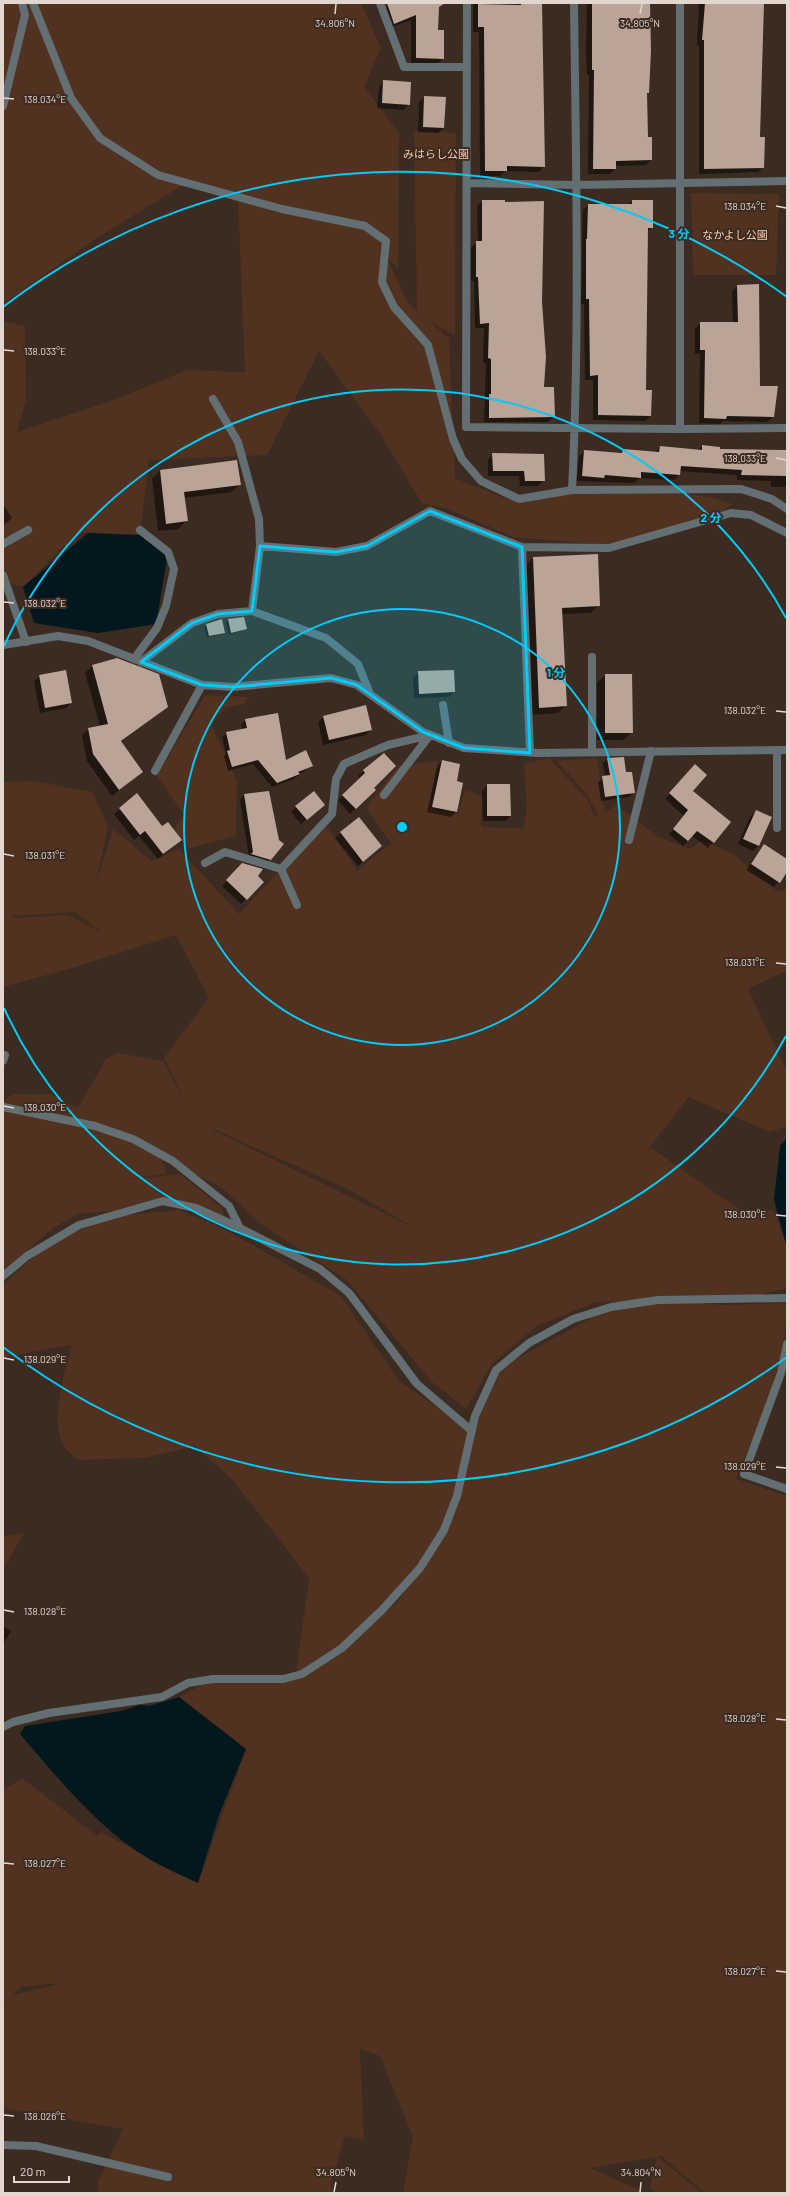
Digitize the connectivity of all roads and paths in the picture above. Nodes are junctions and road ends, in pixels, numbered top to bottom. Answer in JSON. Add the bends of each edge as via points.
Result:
{"nodes":[{"id":1,"x":22,"y":3,"type":"edge"},
{"id":2,"x":33,"y":3,"type":"edge"},
{"id":3,"x":380,"y":3,"type":"edge"},
{"id":4,"x":467,"y":3,"type":"edge"},
{"id":5,"x":574,"y":3,"type":"edge"},
{"id":6,"x":680,"y":3,"type":"edge"},
{"id":7,"x":467,"y":67,"type":"junction"},
{"id":8,"x":3,"y":106,"type":"edge"},
{"id":9,"x":787,"y":181,"type":"edge"},
{"id":10,"x":680,"y":182,"type":"junction"},
{"id":11,"x":468,"y":183,"type":"junction"},
{"id":12,"x":577,"y":185,"type":"junction"},
{"id":13,"x":213,"y":398,"type":"dead end"},
{"id":14,"x":787,"y":428,"type":"edge"},
{"id":15,"x":575,"y":429,"type":"junction"},
{"id":16,"x":680,"y":429,"type":"junction"},
{"id":17,"x":572,"y":490,"type":"junction"},
{"id":18,"x":787,"y":509,"type":"edge"},
{"id":19,"x":28,"y":530,"type":"dead end"},
{"id":20,"x":140,"y":530,"type":"dead end"},
{"id":21,"x":787,"y":533,"type":"edge"},
{"id":22,"x":3,"y":544,"type":"edge"},
{"id":23,"x":260,"y":546,"type":"junction"},
{"id":24,"x":522,"y":547,"type":"junction"},
{"id":25,"x":3,"y":575,"type":"edge"},
{"id":26,"x":252,"y":611,"type":"junction"},
{"id":27,"x":26,"y":642,"type":"junction"},
{"id":28,"x":3,"y":645,"type":"edge"},
{"id":29,"x":592,"y":657,"type":"dead end"},
{"id":30,"x":138,"y":660,"type":"junction"},
{"id":31,"x":202,"y":685,"type":"junction"},
{"id":32,"x":370,"y":694,"type":"junction"},
{"id":33,"x":443,"y":705,"type":"dead end"},
{"id":34,"x":430,"y":735,"type":"junction"},
{"id":35,"x":449,"y":742,"type":"junction"},
{"id":36,"x":777,"y":750,"type":"junction"},
{"id":37,"x":787,"y":750,"type":"edge"},
{"id":38,"x":651,"y":751,"type":"junction"},
{"id":39,"x":592,"y":752,"type":"junction"},
{"id":40,"x":530,"y":753,"type":"junction"},
{"id":41,"x":155,"y":771,"type":"dead end"},
{"id":42,"x":384,"y":795,"type":"dead end"},
{"id":43,"x":778,"y":828,"type":"dead end"},
{"id":44,"x":629,"y":840,"type":"dead end"},
{"id":45,"x":205,"y":863,"type":"dead end"},
{"id":46,"x":281,"y":869,"type":"junction"},
{"id":47,"x":298,"y":905,"type":"dead end"},
{"id":48,"x":3,"y":1107,"type":"edge"},
{"id":49,"x":240,"y":1228,"type":"junction"},
{"id":50,"x":3,"y":1276,"type":"edge"},
{"id":51,"x":787,"y":1298,"type":"edge"},
{"id":52,"x":787,"y":1344,"type":"edge"},
{"id":53,"x":472,"y":1431,"type":"junction"},
{"id":54,"x":787,"y":1489,"type":"edge"},
{"id":55,"x":3,"y":1727,"type":"edge"},
{"id":56,"x":3,"y":2145,"type":"edge"},
{"id":57,"x":168,"y":2176,"type":"dead end"}],
"edges":[{"from":1,"to":8,"type":"street","via":[[25,15]]},
{"from":2,"to":17,"type":"street","via":[[71,98],[100,138],[158,175],[282,209],[365,226],[386,242],[382,282],[394,307],[428,345],[453,439],[462,459],[482,481],[519,499]]},
{"from":3,"to":7,"type":"street","via":[[404,67]]},
{"from":4,"to":7,"type":"street"},
{"from":5,"to":12,"type":"street"},
{"from":6,"to":10,"type":"street"},
{"from":7,"to":11,"type":"street"},
{"from":9,"to":10,"type":"street"},
{"from":10,"to":12,"type":"street"},
{"from":10,"to":16,"type":"street"},
{"from":11,"to":12,"type":"street"},
{"from":11,"to":15,"type":"street","via":[[466,427]]},
{"from":12,"to":15,"type":"street"},
{"from":13,"to":23,"type":"street","via":[[238,442],[259,519]]},
{"from":14,"to":16,"type":"street"},
{"from":15,"to":16,"type":"street"},
{"from":15,"to":17,"type":"street"},
{"from":17,"to":18,"type":"street","via":[[741,489],[772,499]]},
{"from":19,"to":22,"type":"street"},
{"from":20,"to":30,"type":"street","via":[[168,552],[174,568],[166,606],[157,628]]},
{"from":21,"to":24,"type":"street","via":[[751,515],[732,513],[609,548]]},
{"from":23,"to":24,"type":"street","via":[[336,552],[367,546],[430,511]]},
{"from":23,"to":26,"type":"street"},
{"from":24,"to":40,"type":"street"},
{"from":25,"to":27,"type":"street"},
{"from":26,"to":30,"type":"street","via":[[218,614],[192,623]]},
{"from":26,"to":32,"type":"street","via":[[326,638],[358,664]]},
{"from":27,"to":28,"type":"street"},
{"from":27,"to":30,"type":"street","via":[[58,636],[88,641]]},
{"from":29,"to":39,"type":"street"},
{"from":30,"to":31,"type":"street"},
{"from":31,"to":32,"type":"street","via":[[233,687],[331,678],[356,685]]},
{"from":31,"to":41,"type":"street"},
{"from":32,"to":34,"type":"street"},
{"from":33,"to":35,"type":"street"},
{"from":34,"to":35,"type":"street"},
{"from":34,"to":42,"type":"street"},
{"from":34,"to":46,"type":"street","via":[[388,745],[344,764],[336,779],[332,814]]},
{"from":35,"to":40,"type":"street","via":[[464,748]]},
{"from":36,"to":37,"type":"street"},
{"from":36,"to":38,"type":"street"},
{"from":36,"to":43,"type":"street"},
{"from":38,"to":39,"type":"street"},
{"from":38,"to":44,"type":"street"},
{"from":39,"to":40,"type":"street"},
{"from":45,"to":46,"type":"street","via":[[225,852]]},
{"from":46,"to":47,"type":"street"},
{"from":48,"to":49,"type":"street","via":[[95,1126],[133,1139],[173,1160],[229,1206]]},
{"from":49,"to":50,"type":"street","via":[[196,1208],[163,1201],[79,1225],[27,1256]]},
{"from":49,"to":53,"type":"street","via":[[320,1269],[349,1293],[417,1384]]},
{"from":51,"to":53,"type":"street","via":[[658,1300],[612,1307],[573,1319],[529,1343],[496,1370],[475,1416]]},
{"from":52,"to":54,"type":"street","via":[[781,1373],[744,1474]]},
{"from":53,"to":55,"type":"street","via":[[457,1496],[444,1530],[415,1573],[382,1610],[336,1653],[302,1674],[283,1679],[213,1679],[188,1683],[162,1697],[49,1713]]},
{"from":56,"to":57,"type":"street","via":[[36,2146]]}]}
